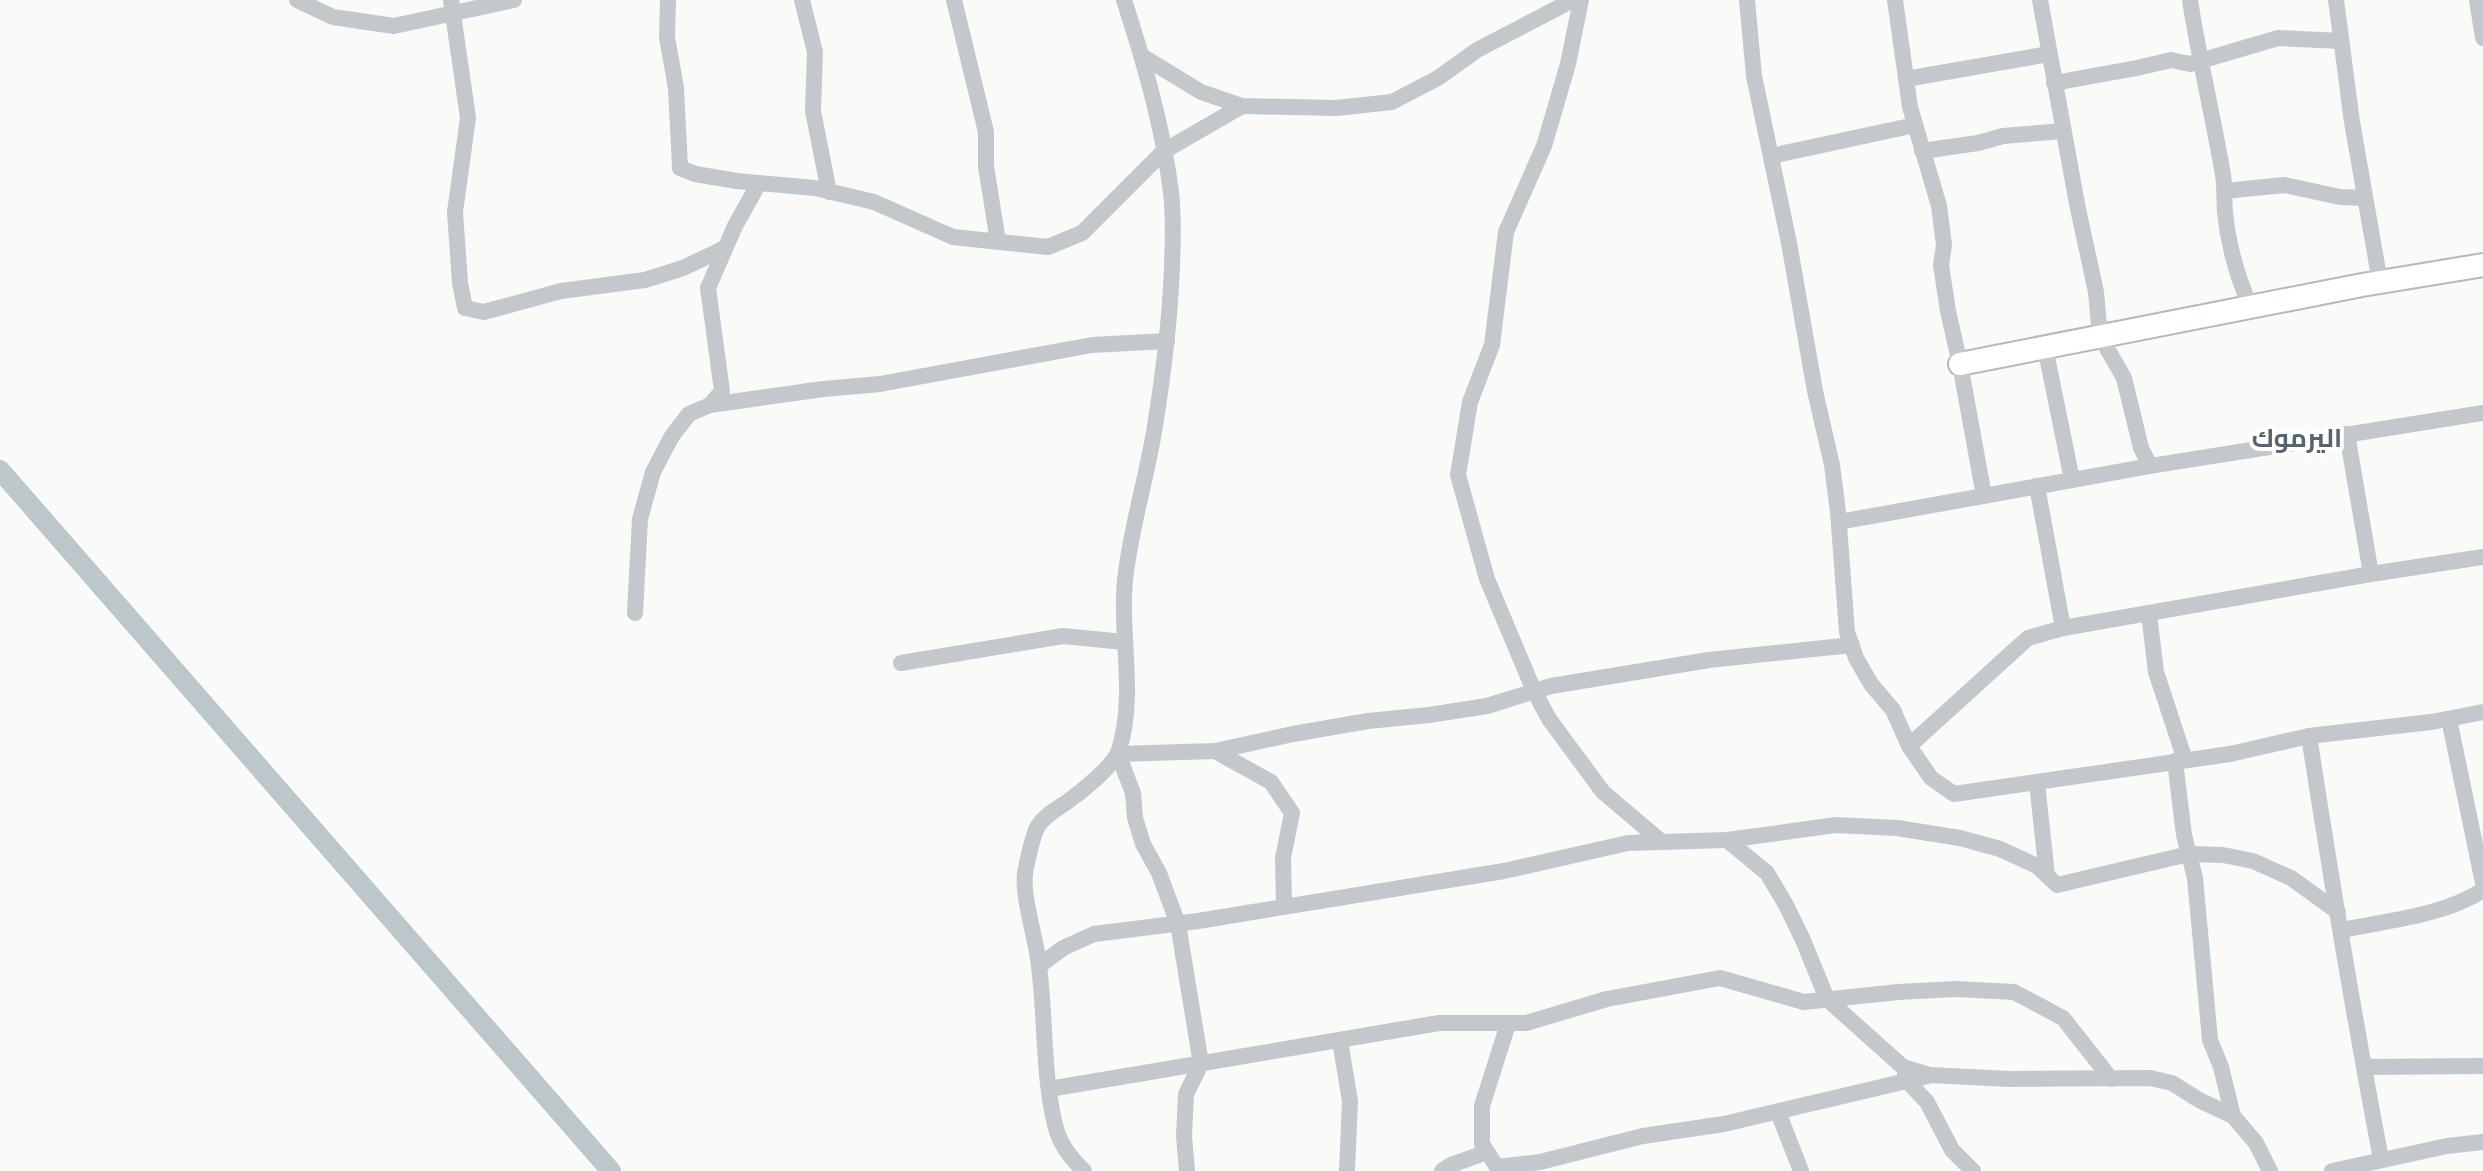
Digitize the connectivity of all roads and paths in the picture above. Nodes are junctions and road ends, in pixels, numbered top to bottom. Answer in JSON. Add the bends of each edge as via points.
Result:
{"nodes":[{"id":1,"x":297,"y":0,"type":"edge"},
{"id":2,"x":514,"y":0,"type":"edge"},
{"id":3,"x":668,"y":0,"type":"edge"},
{"id":4,"x":802,"y":0,"type":"edge"},
{"id":5,"x":954,"y":0,"type":"edge"},
{"id":6,"x":1124,"y":0,"type":"edge"},
{"id":7,"x":1573,"y":0,"type":"edge"},
{"id":8,"x":1581,"y":0,"type":"edge"},
{"id":9,"x":1747,"y":0,"type":"edge"},
{"id":10,"x":1895,"y":0,"type":"edge"},
{"id":11,"x":2040,"y":0,"type":"edge"},
{"id":12,"x":2190,"y":0,"type":"edge"},
{"id":13,"x":2336,"y":0,"type":"edge"},
{"id":14,"x":2477,"y":0,"type":"edge"},
{"id":15,"x":452,"y":7,"type":"edge"},
{"id":16,"x":2483,"y":38,"type":"edge"},
{"id":17,"x":2341,"y":41,"type":"junction"},
{"id":18,"x":2049,"y":54,"type":"junction"},
{"id":19,"x":1142,"y":56,"type":"junction"},
{"id":20,"x":2199,"y":62,"type":"junction"},
{"id":21,"x":1906,"y":79,"type":"junction"},
{"id":22,"x":2054,"y":83,"type":"junction"},
{"id":23,"x":1242,"y":106,"type":"junction"},
{"id":24,"x":1915,"y":125,"type":"junction"},
{"id":25,"x":2063,"y":131,"type":"junction"},
{"id":26,"x":1164,"y":151,"type":"junction"},
{"id":27,"x":1922,"y":151,"type":"junction"},
{"id":28,"x":1771,"y":156,"type":"junction"},
{"id":29,"x":759,"y":183,"type":"junction"},
{"id":30,"x":2225,"y":191,"type":"junction"},
{"id":31,"x":829,"y":192,"type":"junction"},
{"id":32,"x":2364,"y":198,"type":"junction"},
{"id":33,"x":998,"y":242,"type":"junction"},
{"id":34,"x":725,"y":248,"type":"junction"},
{"id":35,"x":2483,"y":265,"type":"edge"},
{"id":36,"x":2380,"y":282,"type":"junction"},
{"id":37,"x":2250,"y":306,"type":"junction"},
{"id":38,"x":2100,"y":336,"type":"junction"},
{"id":39,"x":1167,"y":341,"type":"junction"},
{"id":40,"x":2045,"y":347,"type":"junction"},
{"id":41,"x":1960,"y":364,"type":"junction"},
{"id":42,"x":710,"y":405,"type":"junction"},
{"id":43,"x":2483,"y":413,"type":"edge"},
{"id":44,"x":2347,"y":434,"type":"junction"},
{"id":45,"x":2150,"y":466,"type":"junction"},
{"id":46,"x":2072,"y":480,"type":"junction"},
{"id":47,"x":2037,"y":486,"type":"junction"},
{"id":48,"x":1984,"y":496,"type":"junction"},
{"id":49,"x":1839,"y":522,"type":"junction"},
{"id":50,"x":2483,"y":544,"type":"edge"},
{"id":51,"x":2483,"y":557,"type":"edge"},
{"id":52,"x":2457,"y":561,"type":"junction"},
{"id":53,"x":2371,"y":574,"type":"junction"},
{"id":54,"x":635,"y":613,"type":"dead end"},
{"id":55,"x":2149,"y":614,"type":"junction"},
{"id":56,"x":2063,"y":628,"type":"junction"},
{"id":57,"x":1124,"y":642,"type":"junction"},
{"id":58,"x":1852,"y":645,"type":"junction"},
{"id":59,"x":901,"y":663,"type":"dead end"},
{"id":60,"x":1534,"y":691,"type":"junction"},
{"id":61,"x":2483,"y":712,"type":"edge"},
{"id":62,"x":2449,"y":719,"type":"junction"},
{"id":63,"x":2309,"y":736,"type":"junction"},
{"id":64,"x":1909,"y":746,"type":"junction"},
{"id":65,"x":1215,"y":751,"type":"junction"},
{"id":66,"x":1118,"y":754,"type":"junction"},
{"id":67,"x":2180,"y":760,"type":"junction"},
{"id":68,"x":2037,"y":783,"type":"junction"},
{"id":69,"x":1727,"y":840,"type":"junction"},
{"id":70,"x":1662,"y":842,"type":"junction"},
{"id":71,"x":2189,"y":854,"type":"junction"},
{"id":72,"x":2047,"y":875,"type":"junction"},
{"id":73,"x":2483,"y":883,"type":"edge"},
{"id":74,"x":2483,"y":890,"type":"edge"},
{"id":75,"x":1284,"y":907,"type":"junction"},
{"id":76,"x":2338,"y":912,"type":"junction"},
{"id":77,"x":1178,"y":924,"type":"junction"},
{"id":78,"x":2342,"y":930,"type":"junction"},
{"id":79,"x":1039,"y":966,"type":"junction"},
{"id":80,"x":1827,"y":999,"type":"junction"},
{"id":81,"x":1508,"y":1024,"type":"junction"},
{"id":82,"x":1340,"y":1041,"type":"junction"},
{"id":83,"x":1201,"y":1064,"type":"junction"},
{"id":84,"x":2483,"y":1066,"type":"edge"},
{"id":85,"x":2364,"y":1067,"type":"junction"},
{"id":86,"x":1905,"y":1074,"type":"junction"},
{"id":87,"x":2111,"y":1079,"type":"junction"},
{"id":88,"x":1049,"y":1089,"type":"junction"},
{"id":89,"x":1778,"y":1112,"type":"junction"},
{"id":90,"x":2233,"y":1116,"type":"junction"},
{"id":91,"x":2483,"y":1142,"type":"edge"},
{"id":92,"x":1487,"y":1152,"type":"junction"},
{"id":93,"x":2381,"y":1159,"type":"junction"},
{"id":94,"x":1084,"y":1171,"type":"edge"},
{"id":95,"x":1187,"y":1171,"type":"edge"},
{"id":96,"x":1347,"y":1171,"type":"edge"},
{"id":97,"x":1442,"y":1171,"type":"edge"},
{"id":98,"x":1801,"y":1171,"type":"edge"},
{"id":99,"x":1973,"y":1171,"type":"edge"},
{"id":100,"x":2270,"y":1171,"type":"edge"},
{"id":101,"x":2332,"y":1171,"type":"edge"}],
"edges":[{"from":1,"to":15,"type":"street","via":[[333,17],[394,26]]},
{"from":2,"to":15,"type":"street"},
{"from":3,"to":29,"type":"street","via":[[680,168]]},
{"from":4,"to":31,"type":"street","via":[[815,52],[813,111]]},
{"from":5,"to":33,"type":"street","via":[[986,132]]},
{"from":6,"to":19,"type":"street"},
{"from":7,"to":23,"type":"street","via":[[1392,102],[1336,108]]},
{"from":8,"to":60,"type":"street","via":[[1544,146],[1506,232],[1492,345],[1470,402],[1458,475],[1487,579]]},
{"from":9,"to":28,"type":"street","via":[[1754,76]]},
{"from":10,"to":21,"type":"street"},
{"from":11,"to":18,"type":"street"},
{"from":12,"to":20,"type":"street"},
{"from":13,"to":17,"type":"street"},
{"from":14,"to":16,"type":"street"},
{"from":15,"to":34,"type":"street","via":[[468,118],[455,212],[465,308],[484,312],[561,291],[645,280]]},
{"from":17,"to":20,"type":"street","via":[[2278,38]]},
{"from":17,"to":32,"type":"street"},
{"from":18,"to":21,"type":"street"},
{"from":18,"to":22,"type":"street"},
{"from":19,"to":23,"type":"street","via":[[1201,92]]},
{"from":19,"to":26,"type":"street"},
{"from":20,"to":22,"type":"street","via":[[2171,60]]},
{"from":20,"to":30,"type":"street"},
{"from":21,"to":24,"type":"street"},
{"from":22,"to":25,"type":"street"},
{"from":23,"to":26,"type":"street"},
{"from":24,"to":27,"type":"street"},
{"from":24,"to":28,"type":"street"},
{"from":25,"to":27,"type":"street"},
{"from":25,"to":38,"type":"street"},
{"from":26,"to":33,"type":"street","via":[[1082,233],[1048,247]]},
{"from":26,"to":39,"type":"street","via":[[1173,232]]},
{"from":27,"to":41,"type":"street","via":[[1939,206],[1941,265]]},
{"from":28,"to":49,"type":"street"},
{"from":29,"to":31,"type":"street"},
{"from":29,"to":34,"type":"street"},
{"from":30,"to":32,"type":"street","via":[[2284,185]]},
{"from":30,"to":37,"type":"street","via":[[2231,247]]},
{"from":31,"to":33,"type":"street","via":[[874,202],[953,237]]},
{"from":32,"to":36,"type":"street"},
{"from":34,"to":42,"type":"street","via":[[708,288],[722,391]]},
{"from":35,"to":36,"type":"street"},
{"from":36,"to":37,"type":"street"},
{"from":37,"to":38,"type":"street"},
{"from":38,"to":40,"type":"street"},
{"from":38,"to":45,"type":"street","via":[[2124,378]]},
{"from":39,"to":42,"type":"street","via":[[1092,345],[880,384]]},
{"from":39,"to":57,"type":"street","via":[[1125,574]]},
{"from":40,"to":41,"type":"street"},
{"from":40,"to":46,"type":"street"},
{"from":41,"to":48,"type":"street"},
{"from":42,"to":54,"type":"street","via":[[689,414],[653,472],[640,519]]},
{"from":43,"to":44,"type":"street"},
{"from":44,"to":45,"type":"street"},
{"from":44,"to":53,"type":"street"},
{"from":45,"to":46,"type":"street"},
{"from":46,"to":47,"type":"street"},
{"from":47,"to":48,"type":"street"},
{"from":47,"to":56,"type":"street"},
{"from":48,"to":49,"type":"street"},
{"from":49,"to":58,"type":"street"},
{"from":50,"to":52,"type":"street"},
{"from":51,"to":52,"type":"street"},
{"from":52,"to":53,"type":"street"},
{"from":53,"to":55,"type":"street"},
{"from":55,"to":56,"type":"street"},
{"from":55,"to":67,"type":"street","via":[[2156,672]]},
{"from":56,"to":64,"type":"street","via":[[2028,638]]},
{"from":57,"to":59,"type":"street","via":[[1063,636]]},
{"from":57,"to":66,"type":"street","via":[[1128,711]]},
{"from":58,"to":60,"type":"street","via":[[1709,660]]},
{"from":58,"to":64,"type":"street"},
{"from":60,"to":65,"type":"street","via":[[1487,706],[1353,724]]},
{"from":60,"to":70,"type":"street","via":[[1603,792]]},
{"from":61,"to":62,"type":"street"},
{"from":62,"to":63,"type":"street"},
{"from":62,"to":73,"type":"street"},
{"from":63,"to":67,"type":"street"},
{"from":63,"to":76,"type":"street"},
{"from":64,"to":68,"type":"street","via":[[1931,778],[1954,794]]},
{"from":65,"to":66,"type":"street"},
{"from":65,"to":75,"type":"street","via":[[1271,782],[1292,813],[1283,858]]},
{"from":66,"to":77,"type":"street","via":[[1133,793],[1143,844]]},
{"from":66,"to":79,"type":"street","via":[[1037,827],[1025,875]]},
{"from":67,"to":68,"type":"street"},
{"from":67,"to":71,"type":"street"},
{"from":68,"to":72,"type":"street"},
{"from":69,"to":70,"type":"street"},
{"from":69,"to":72,"type":"street","via":[[1836,825],[1897,828],[2000,849]]},
{"from":69,"to":80,"type":"street","via":[[1767,873]]},
{"from":70,"to":75,"type":"street","via":[[1628,843],[1504,871]]},
{"from":71,"to":72,"type":"street","via":[[2057,885]]},
{"from":71,"to":76,"type":"street","via":[[2253,861],[2291,878]]},
{"from":71,"to":90,"type":"street","via":[[2210,1040]]},
{"from":74,"to":78,"type":"street","via":[[2465,902]]},
{"from":75,"to":77,"type":"street"},
{"from":76,"to":78,"type":"street"},
{"from":77,"to":79,"type":"street","via":[[1094,934]]},
{"from":77,"to":83,"type":"street"},
{"from":78,"to":85,"type":"street"},
{"from":79,"to":88,"type":"street"},
{"from":80,"to":81,"type":"street","via":[[1804,1002],[1720,978]]},
{"from":80,"to":86,"type":"street"},
{"from":80,"to":87,"type":"street","via":[[1956,989],[2014,992],[2063,1018]]},
{"from":81,"to":82,"type":"street","via":[[1439,1023]]},
{"from":81,"to":92,"type":"street","via":[[1482,1106],[1482,1144]]},
{"from":82,"to":83,"type":"street"},
{"from":82,"to":96,"type":"street","via":[[1350,1101]]},
{"from":83,"to":88,"type":"street"},
{"from":83,"to":95,"type":"street","via":[[1186,1094]]},
{"from":84,"to":85,"type":"street"},
{"from":85,"to":93,"type":"street"},
{"from":86,"to":87,"type":"street"},
{"from":86,"to":89,"type":"street"},
{"from":86,"to":99,"type":"street","via":[[1952,1150]]},
{"from":87,"to":90,"type":"street","via":[[2172,1083]]},
{"from":88,"to":94,"type":"street","via":[[1065,1151]]},
{"from":89,"to":92,"type":"street","via":[[1643,1136],[1540,1162],[1497,1167]]},
{"from":89,"to":98,"type":"street"},
{"from":90,"to":100,"type":"street","via":[[2256,1143]]},
{"from":91,"to":93,"type":"street"},
{"from":92,"to":97,"type":"street"},
{"from":93,"to":101,"type":"street"}]}
